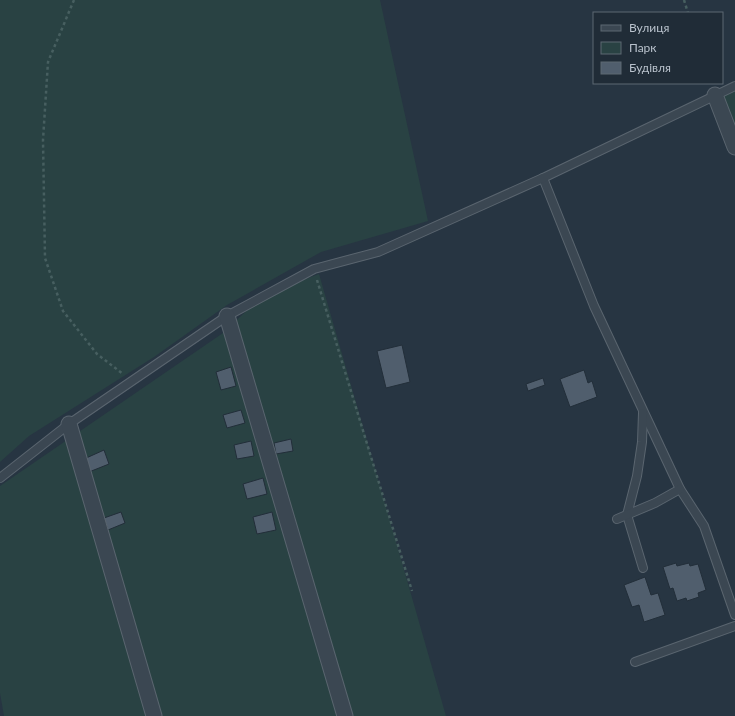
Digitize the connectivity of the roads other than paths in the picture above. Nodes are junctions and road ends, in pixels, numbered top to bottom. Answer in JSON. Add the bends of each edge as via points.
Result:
{"nodes":[{"id":1,"x":735,"y":86,"type":"edge"},
{"id":2,"x":715,"y":95,"type":"junction"},
{"id":3,"x":735,"y":147,"type":"edge"},
{"id":4,"x":543,"y":178,"type":"junction"},
{"id":5,"x":227,"y":316,"type":"junction"},
{"id":6,"x":643,"y":410,"type":"junction"},
{"id":7,"x":70,"y":424,"type":"junction"},
{"id":8,"x":0,"y":478,"type":"edge"},
{"id":9,"x":680,"y":489,"type":"junction"},
{"id":10,"x":627,"y":515,"type":"junction"},
{"id":11,"x":617,"y":519,"type":"dead end"},
{"id":12,"x":643,"y":568,"type":"dead end"},
{"id":13,"x":735,"y":615,"type":"edge"},
{"id":14,"x":735,"y":626,"type":"edge"},
{"id":15,"x":635,"y":662,"type":"dead end"},
{"id":16,"x":154,"y":716,"type":"edge"},
{"id":17,"x":345,"y":716,"type":"edge"}],
"edges":[{"from":1,"to":2,"type":"lane"},
{"from":2,"to":3,"type":"street"},
{"from":2,"to":4,"type":"lane"},
{"from":4,"to":5,"type":"lane","via":[[378,252],[314,269]]},
{"from":4,"to":6,"type":"lane","via":[[594,306]]},
{"from":5,"to":7,"type":"lane"},
{"from":5,"to":17,"type":"street"},
{"from":6,"to":9,"type":"lane"},
{"from":6,"to":10,"type":"lane","via":[[637,476]]},
{"from":7,"to":8,"type":"lane"},
{"from":7,"to":16,"type":"street"},
{"from":9,"to":10,"type":"lane"},
{"from":9,"to":13,"type":"lane","via":[[704,526]]},
{"from":10,"to":11,"type":"lane"},
{"from":10,"to":12,"type":"lane"},
{"from":14,"to":15,"type":"lane"}]}
